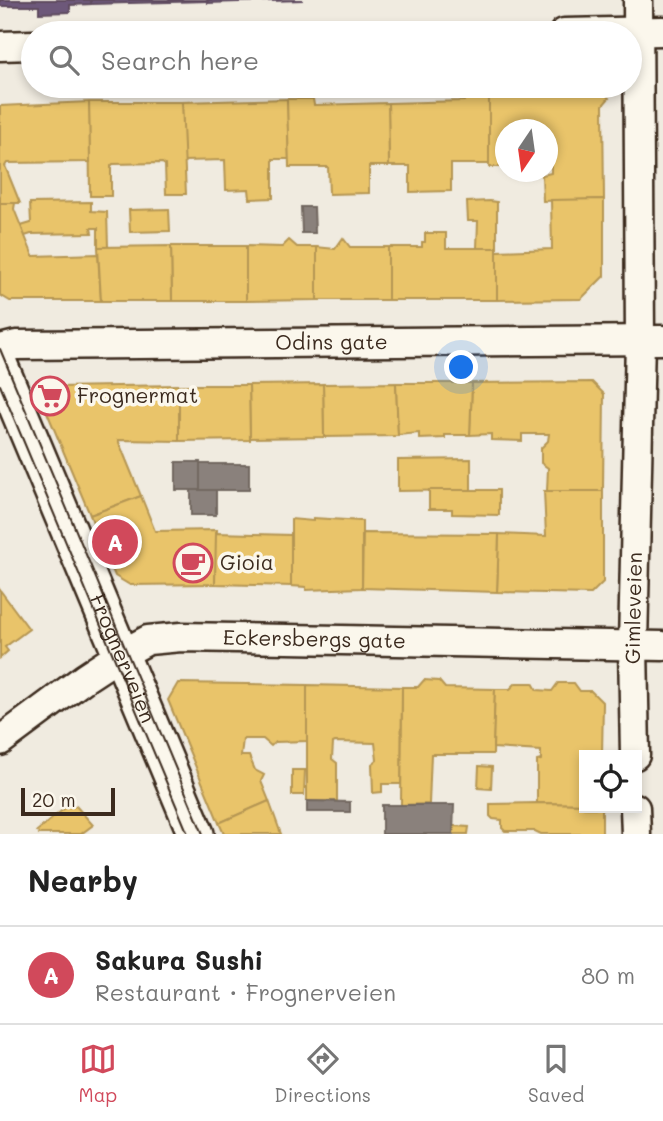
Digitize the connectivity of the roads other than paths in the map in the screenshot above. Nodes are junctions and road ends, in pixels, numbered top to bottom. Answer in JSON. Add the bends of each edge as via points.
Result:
{"nodes":[{"id":1,"x":638,"y":0,"type":"edge"},
{"id":2,"x":650,"y":31,"type":"edge"},
{"id":3,"x":0,"y":46,"type":"edge"},
{"id":4,"x":21,"y":46,"type":"edge"},
{"id":5,"x":652,"y":340,"type":"edge"},
{"id":6,"x":0,"y":349,"type":"edge"},
{"id":7,"x":0,"y":366,"type":"edge"},
{"id":8,"x":633,"y":645,"type":"junction"},
{"id":9,"x":663,"y":646,"type":"edge"},
{"id":10,"x":120,"y":655,"type":"junction"},
{"id":11,"x":0,"y":741,"type":"edge"},
{"id":12,"x":635,"y":750,"type":"edge"},
{"id":13,"x":635,"y":813,"type":"edge"},
{"id":14,"x":195,"y":834,"type":"edge"},
{"id":15,"x":636,"y":834,"type":"edge"}],
"edges":[{"from":1,"to":2,"type":"street","name":"Gimleveien"},
{"from":2,"to":5,"type":"street","name":"Gimleveien"},
{"from":3,"to":4,"type":"street"},
{"from":5,"to":6,"type":"street","name":"Odins gate","via":[[16,345]]},
{"from":5,"to":8,"type":"street","name":"Gimleveien"},
{"from":7,"to":10,"type":"street","name":"Frognerveien"},
{"from":8,"to":9,"type":"street","name":"Eckersbergs gate"},
{"from":8,"to":10,"type":"street","name":"Eckersbergs gate","via":[[181,636],[148,640]]},
{"from":8,"to":12,"type":"street","name":"Gimleveien"},
{"from":10,"to":11,"type":"street","name":"Eckersbergs gate"},
{"from":10,"to":14,"type":"street","name":"Frognerveien"},
{"from":13,"to":15,"type":"street"}]}
